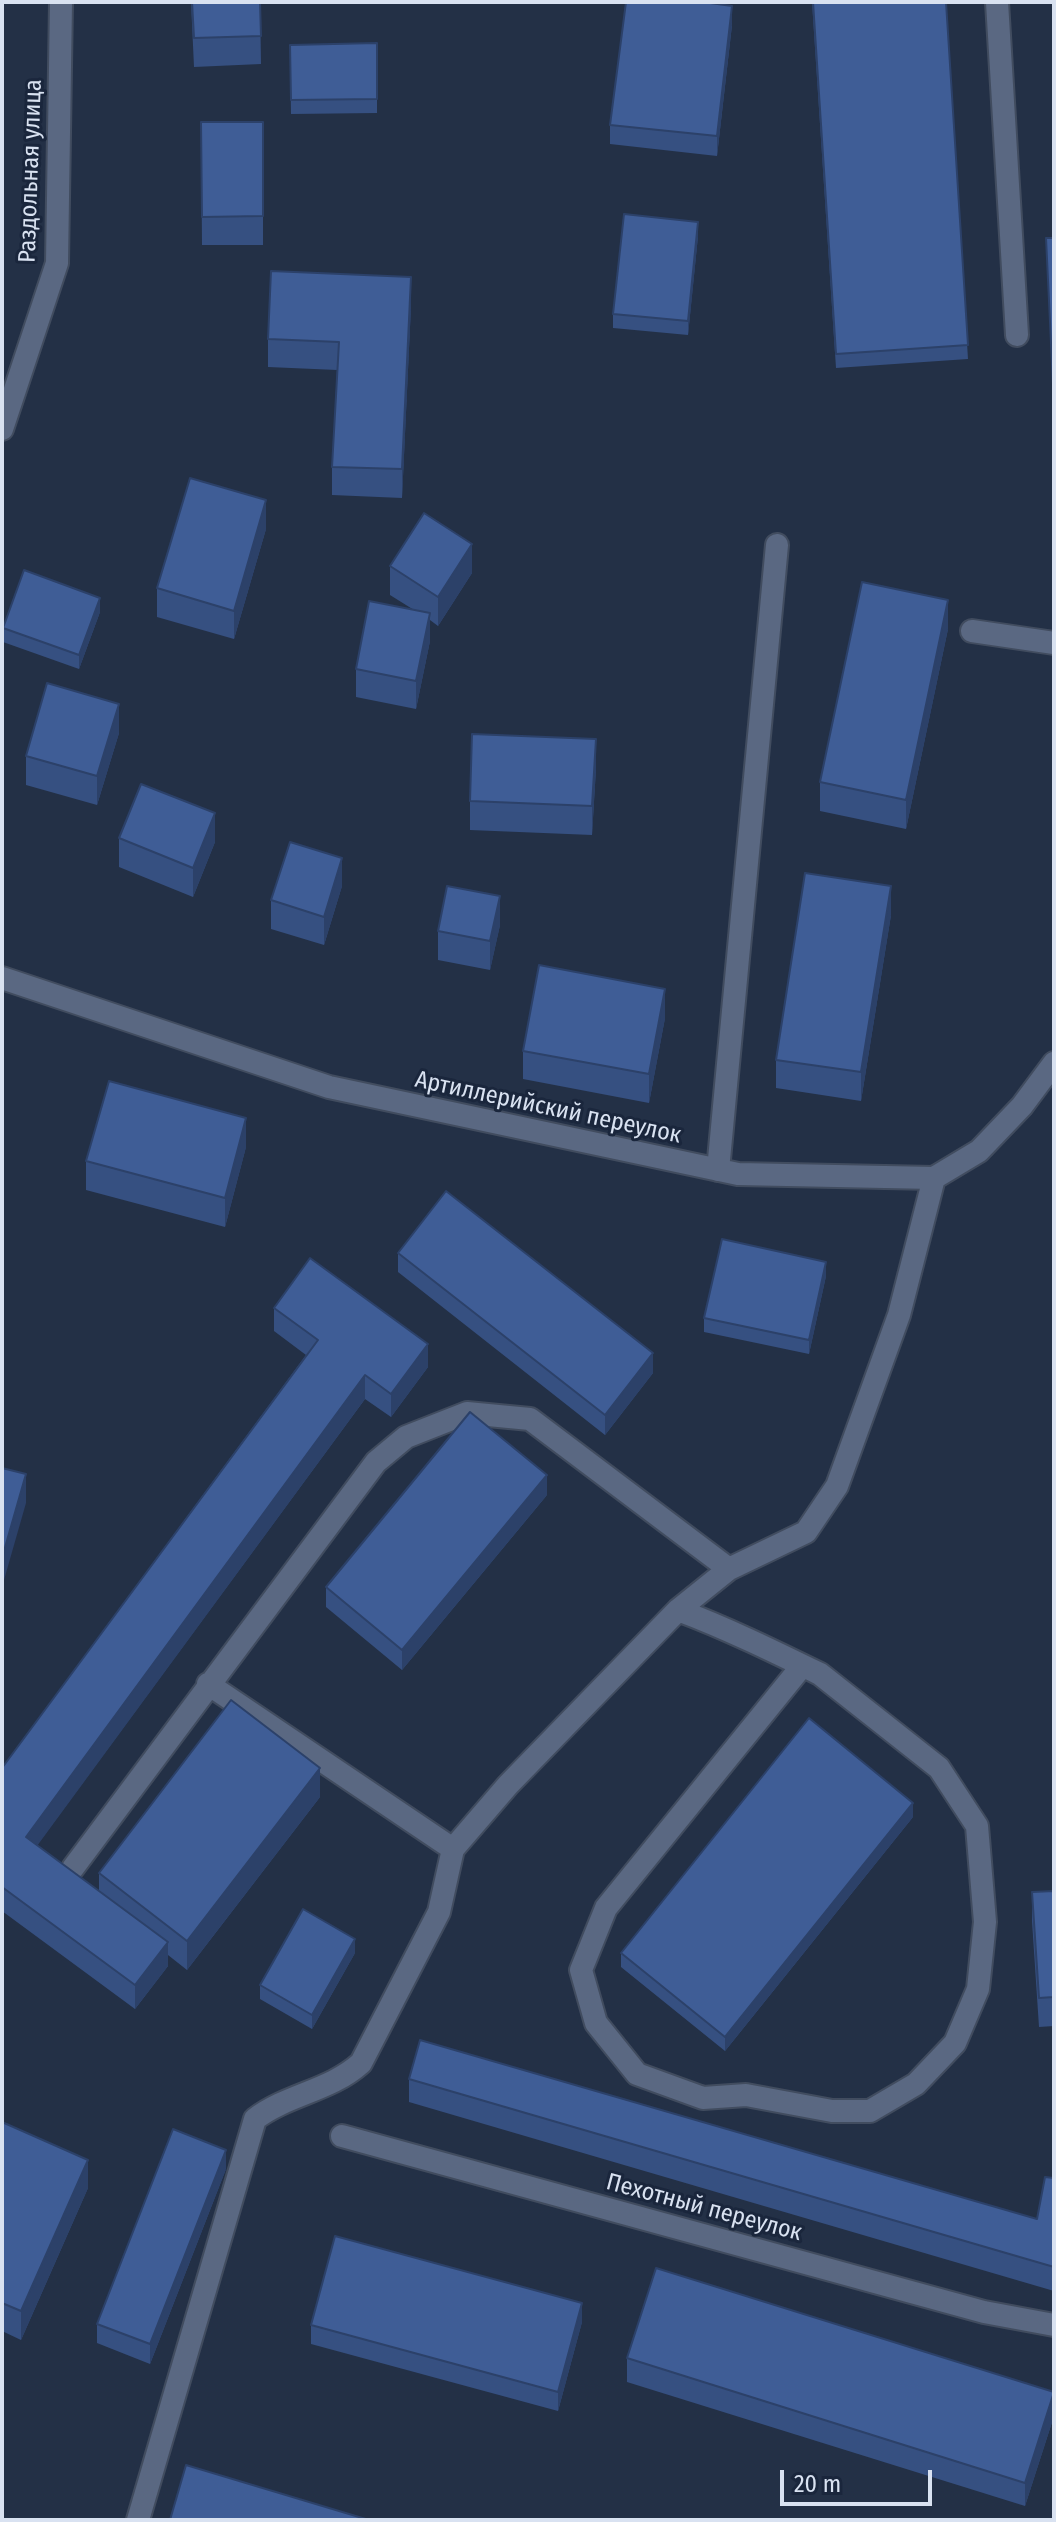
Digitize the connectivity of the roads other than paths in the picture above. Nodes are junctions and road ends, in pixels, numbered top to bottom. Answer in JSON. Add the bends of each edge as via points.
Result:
{"nodes":[{"id":1,"x":61,"y":2,"type":"edge"},
{"id":2,"x":997,"y":2,"type":"edge"},
{"id":3,"x":1017,"y":335,"type":"dead end"},
{"id":4,"x":2,"y":429,"type":"edge"},
{"id":5,"x":777,"y":545,"type":"dead end"},
{"id":6,"x":972,"y":631,"type":"dead end"},
{"id":7,"x":1054,"y":643,"type":"edge"},
{"id":8,"x":2,"y":978,"type":"edge"},
{"id":9,"x":1054,"y":1063,"type":"edge"},
{"id":10,"x":718,"y":1170,"type":"junction"},
{"id":11,"x":934,"y":1178,"type":"junction"},
{"id":12,"x":729,"y":1569,"type":"junction"},
{"id":13,"x":678,"y":1610,"type":"junction"},
{"id":14,"x":802,"y":1666,"type":"junction"},
{"id":15,"x":208,"y":1684,"type":"junction"},
{"id":16,"x":453,"y":1849,"type":"junction"},
{"id":17,"x":73,"y":1868,"type":"edge"},
{"id":18,"x":342,"y":2136,"type":"dead end"},
{"id":19,"x":1054,"y":2325,"type":"edge"},
{"id":20,"x":138,"y":2520,"type":"edge"}],
"edges":[{"from":1,"to":4,"type":"lane","name":"Раздольная улица","via":[[57,263]]},
{"from":2,"to":3,"type":"lane"},
{"from":5,"to":10,"type":"lane"},
{"from":6,"to":7,"type":"lane"},
{"from":8,"to":10,"type":"lane","name":"Артиллерийский переулок","via":[[329,1087]]},
{"from":9,"to":11,"type":"lane","via":[[979,1151]]},
{"from":10,"to":11,"type":"lane","name":"Артиллерийский переулок"},
{"from":11,"to":12,"type":"lane","via":[[899,1315],[837,1486],[806,1532]]},
{"from":12,"to":13,"type":"lane"},
{"from":12,"to":15,"type":"lane","via":[[530,1419],[467,1413],[406,1437],[376,1462]]},
{"from":13,"to":14,"type":"lane"},
{"from":13,"to":16,"type":"lane"},
{"from":14,"to":14,"type":"lane","via":[[820,1674],[939,1768],[977,1826],[985,1922],[978,1989],[955,2043],[916,2084],[870,2111],[832,2111],[746,2095],[703,2098],[637,2074],[596,2023],[581,1970],[606,1908]]},
{"from":15,"to":16,"type":"lane"},
{"from":15,"to":17,"type":"lane"},
{"from":16,"to":20,"type":"lane","via":[[439,1912],[361,2063],[344,2079],[273,2105],[255,2119]]},
{"from":18,"to":19,"type":"lane","name":"Пехотный переулок","via":[[984,2312]]}]}
